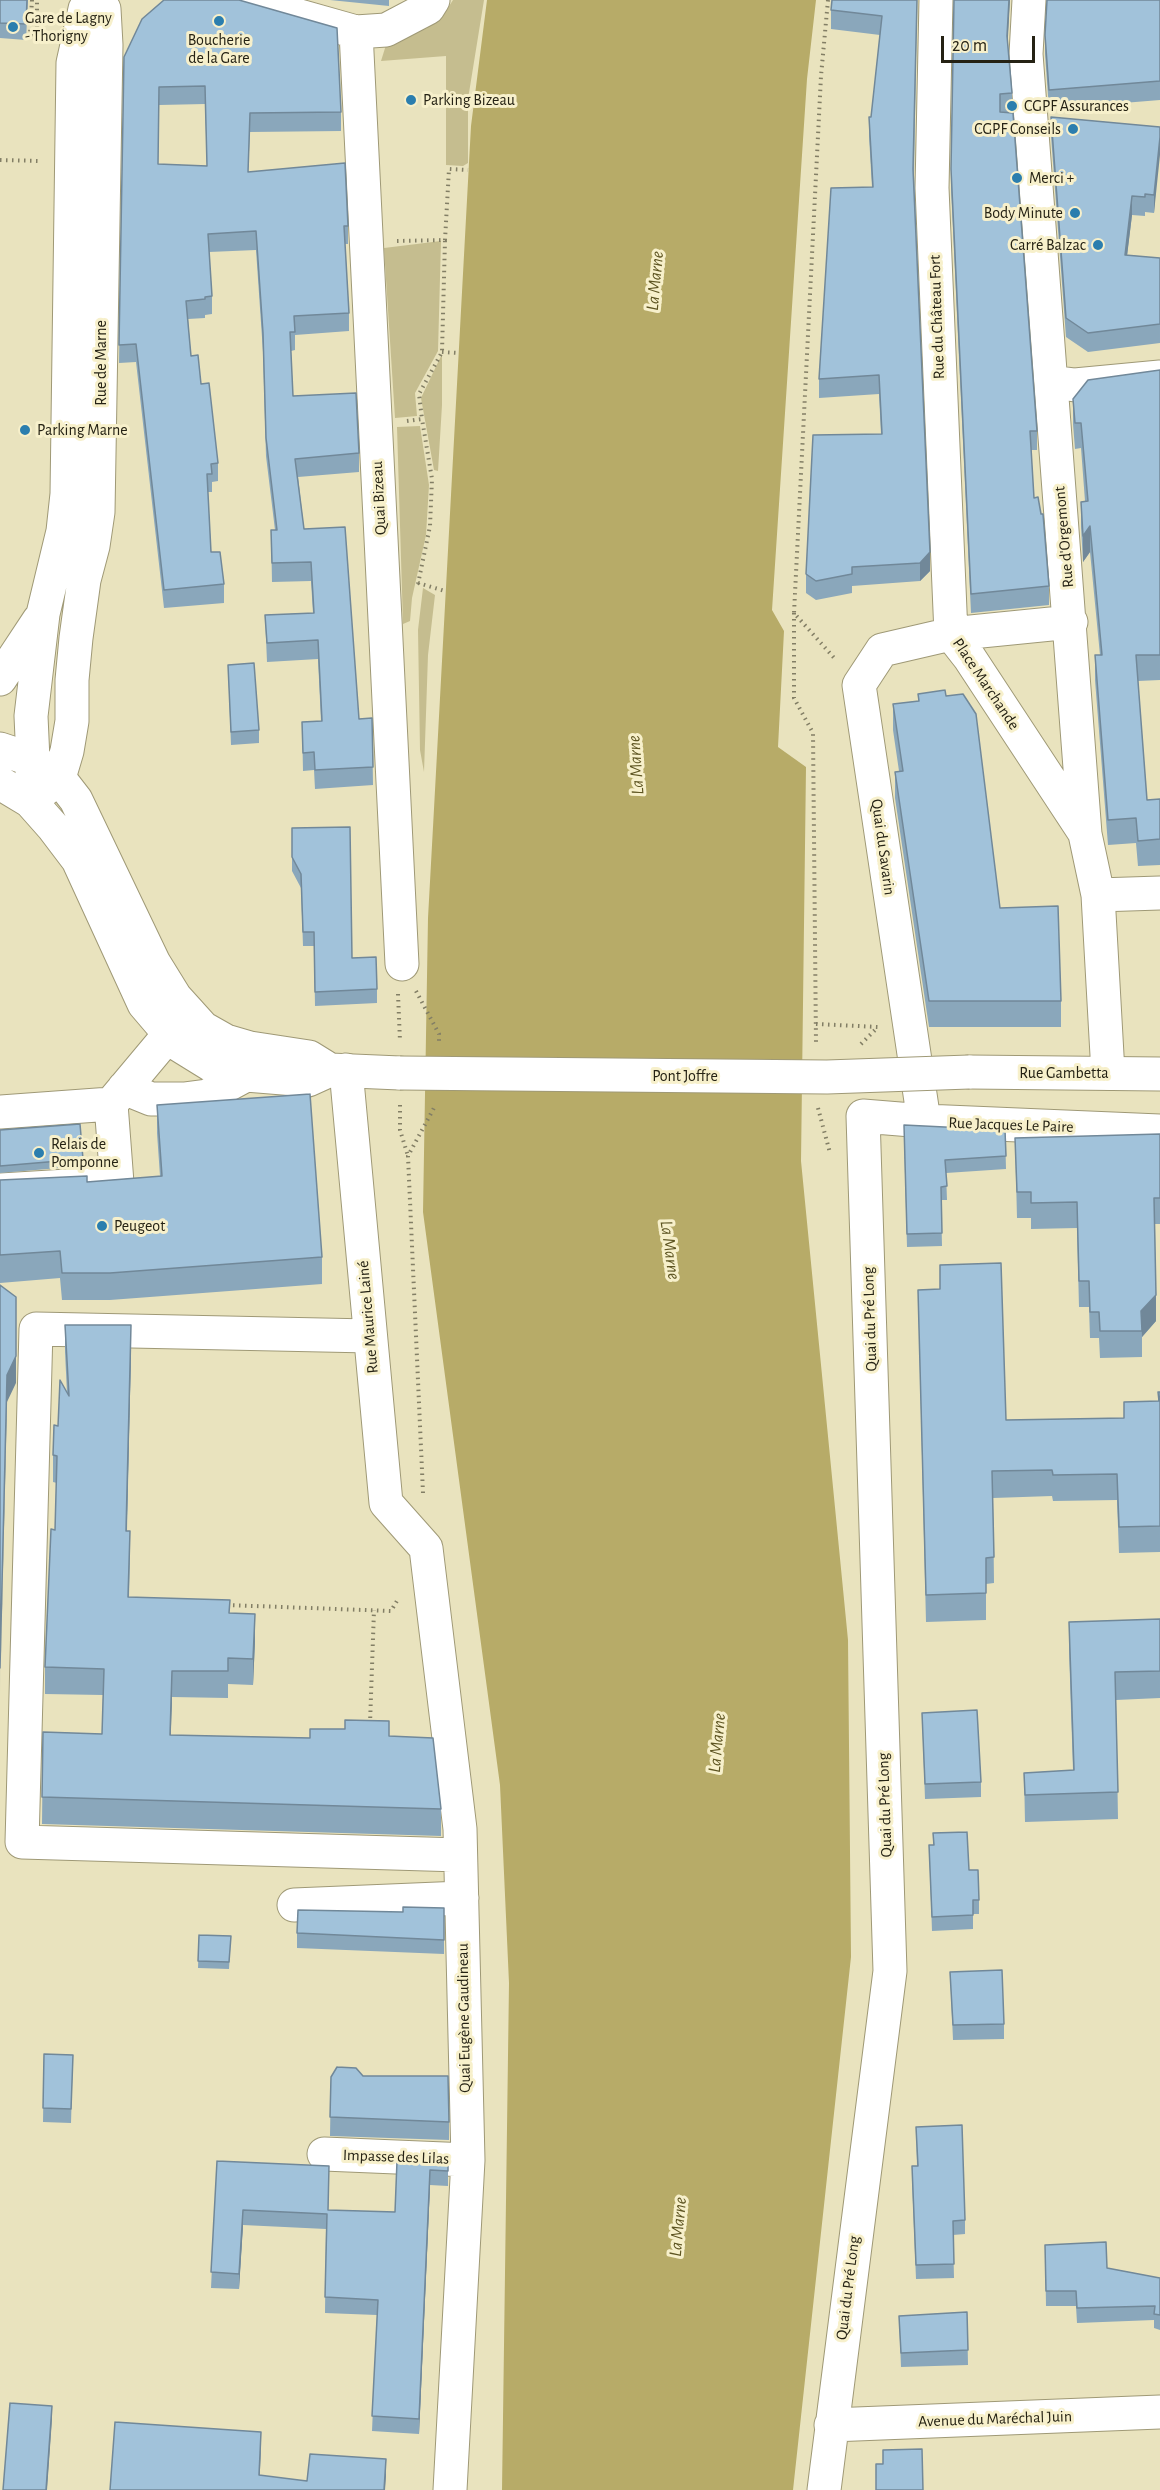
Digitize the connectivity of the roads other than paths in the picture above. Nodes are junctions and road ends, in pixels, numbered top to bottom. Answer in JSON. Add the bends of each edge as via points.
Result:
{"nodes":[{"id":1,"x":243,"y":0,"type":"edge"},
{"id":2,"x":433,"y":0,"type":"edge"},
{"id":3,"x":936,"y":0,"type":"edge"},
{"id":4,"x":1029,"y":0,"type":"edge"},
{"id":5,"x":100,"y":4,"type":"edge"},
{"id":6,"x":356,"y":32,"type":"junction"},
{"id":7,"x":1160,"y":377,"type":"edge"},
{"id":8,"x":1051,"y":382,"type":"junction"},
{"id":9,"x":43,"y":614,"type":"junction"},
{"id":10,"x":1071,"y":622,"type":"junction"},
{"id":11,"x":951,"y":634,"type":"junction"},
{"id":12,"x":0,"y":679,"type":"edge"},
{"id":13,"x":0,"y":748,"type":"edge"},
{"id":14,"x":33,"y":760,"type":"junction"},
{"id":15,"x":59,"y":778,"type":"junction"},
{"id":16,"x":0,"y":783,"type":"edge"},
{"id":17,"x":30,"y":801,"type":"junction"},
{"id":18,"x":1085,"y":834,"type":"junction"},
{"id":19,"x":1160,"y":893,"type":"edge"},
{"id":20,"x":1098,"y":895,"type":"junction"},
{"id":21,"x":402,"y":964,"type":"road end"},
{"id":22,"x":178,"y":1023,"type":"junction"},
{"id":23,"x":338,"y":1070,"type":"junction"},
{"id":24,"x":969,"y":1072,"type":"joint"},
{"id":25,"x":1108,"y":1073,"type":"junction"},
{"id":26,"x":1160,"y":1074,"type":"edge"},
{"id":27,"x":246,"y":1075,"type":"junction"},
{"id":28,"x":118,"y":1096,"type":"junction"},
{"id":29,"x":0,"y":1112,"type":"edge"},
{"id":30,"x":863,"y":1116,"type":"joint"},
{"id":31,"x":924,"y":1121,"type":"junction"},
{"id":32,"x":1160,"y":1131,"type":"edge"},
{"id":33,"x":0,"y":1190,"type":"edge"},
{"id":34,"x":370,"y":1336,"type":"junction"},
{"id":35,"x":426,"y":1548,"type":"joint"},
{"id":36,"x":460,"y":1855,"type":"junction"},
{"id":37,"x":462,"y":1898,"type":"junction"},
{"id":38,"x":294,"y":1905,"type":"dead end"},
{"id":39,"x":324,"y":2154,"type":"dead end"},
{"id":40,"x":468,"y":2160,"type":"junction"},
{"id":41,"x":1160,"y":2412,"type":"edge"},
{"id":42,"x":831,"y":2425,"type":"junction"},
{"id":43,"x":450,"y":2490,"type":"edge"},
{"id":44,"x":824,"y":2490,"type":"edge"}],
"edges":[{"from":1,"to":6,"type":"street"},
{"from":2,"to":6,"type":"street","via":[[428,8],[386,30]]},
{"from":3,"to":11,"type":"street","name":"Rue du Château Fort","via":[[932,188]]},
{"from":4,"to":8,"type":"street","name":"Rue d'Orgemont","via":[[1026,54]]},
{"from":5,"to":9,"type":"street","name":"Rue de Marne","via":[[73,63],[67,494],[63,531]]},
{"from":5,"to":14,"type":"street","name":"Rue de Marne","via":[[80,494],[75,540]]},
{"from":5,"to":15,"type":"street","name":"Rue de Marne","via":[[106,45],[98,512],[76,638],[68,751]]},
{"from":6,"to":21,"type":"street","name":"Quai Bizeau"},
{"from":7,"to":8,"type":"street","via":[[1075,385]]},
{"from":8,"to":10,"type":"street","name":"Rue d'Orgemont"},
{"from":9,"to":12,"type":"street","name":"Rue de Marne"},
{"from":9,"to":14,"type":"street","name":"Rue de Marne","via":[[31,716]]},
{"from":10,"to":11,"type":"street","name":"Place Marchande"},
{"from":10,"to":18,"type":"street","name":"Rue d'Orgemont"},
{"from":11,"to":18,"type":"street","name":"Place Marchande"},
{"from":11,"to":31,"type":"street","name":"Quai du Savarin","via":[[882,650],[859,684]]},
{"from":13,"to":14,"type":"street"},
{"from":14,"to":15,"type":"street"},
{"from":14,"to":17,"type":"street","name":"Rue de Marne"},
{"from":15,"to":17,"type":"street"},
{"from":15,"to":22,"type":"street","via":[[84,814],[154,963],[175,997]]},
{"from":16,"to":17,"type":"street"},
{"from":17,"to":22,"type":"street","via":[[78,860],[140,995]]},
{"from":18,"to":20,"type":"street","name":"Rue d'Orgemont"},
{"from":19,"to":20,"type":"street"},
{"from":20,"to":25,"type":"street","name":"Rue d'Orgemont"},
{"from":22,"to":23,"type":"street","via":[[203,1028],[250,1048],[309,1057]]},
{"from":22,"to":27,"type":"street","via":[[179,1046],[213,1066]]},
{"from":22,"to":28,"type":"street"},
{"from":23,"to":24,"type":"street","name":"Pont Joffre","bridge":true,"via":[[827,1077]]},
{"from":23,"to":27,"type":"street","via":[[308,1080]]},
{"from":23,"to":34,"type":"street","name":"Rue Maurice Lainé"},
{"from":24,"to":25,"type":"street","name":"Rue Gambetta"},
{"from":25,"to":26,"type":"street","name":"Rue Gambetta"},
{"from":27,"to":28,"type":"street","via":[[207,1095],[184,1099]]},
{"from":28,"to":29,"type":"street"},
{"from":28,"to":33,"type":"street","via":[[117,1183]]},
{"from":30,"to":31,"type":"street","name":"Rue Jacques Le Paire"},
{"from":30,"to":42,"type":"street","name":"Quai du Pré Long","via":[[890,1971]]},
{"from":31,"to":32,"type":"street","name":"Rue Jacques Le Paire"},
{"from":34,"to":35,"type":"street","name":"Rue Maurice Lainé","via":[[386,1503]]},
{"from":34,"to":36,"type":"street","via":[[36,1329],[22,1842]]},
{"from":35,"to":36,"type":"street","name":"Quai Eugène Gaudineau"},
{"from":36,"to":37,"type":"street","name":"Quai Eugène Gaudineau"},
{"from":37,"to":38,"type":"street"},
{"from":37,"to":40,"type":"street","name":"Quai Eugène Gaudineau"},
{"from":39,"to":40,"type":"street","name":"Impasse des Lilas"},
{"from":40,"to":43,"type":"street","name":"Quai Eugène Gaudineau"},
{"from":41,"to":42,"type":"street","name":"Avenue du Maréchal Juin"},
{"from":42,"to":44,"type":"street","name":"Quai du Pré Long"}]}
